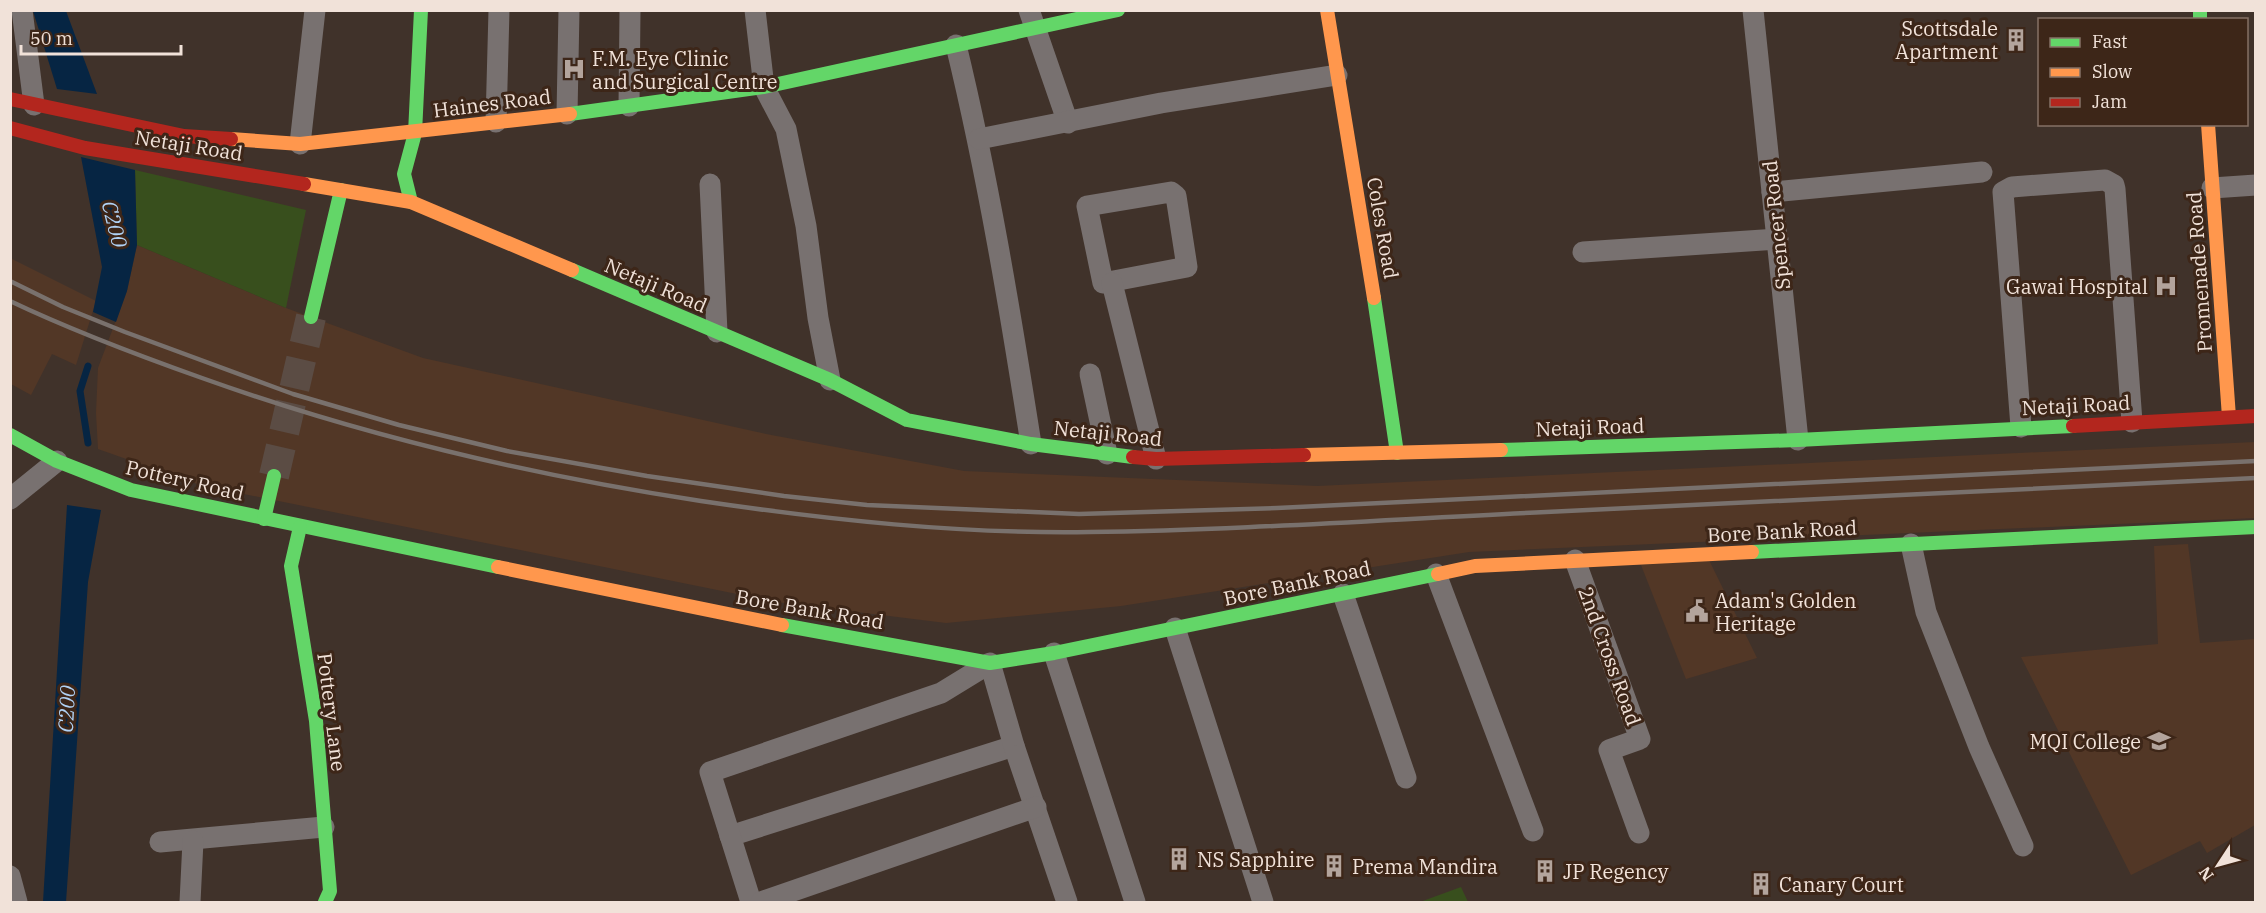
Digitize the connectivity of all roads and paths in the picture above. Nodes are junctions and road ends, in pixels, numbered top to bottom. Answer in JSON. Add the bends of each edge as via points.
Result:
{"nodes":[{"id":1,"x":22,"y":10,"type":"edge"},
{"id":2,"x":315,"y":10,"type":"edge"},
{"id":3,"x":421,"y":10,"type":"edge"},
{"id":4,"x":499,"y":10,"type":"edge"},
{"id":5,"x":569,"y":10,"type":"edge"},
{"id":6,"x":630,"y":10,"type":"edge"},
{"id":7,"x":755,"y":10,"type":"edge"},
{"id":8,"x":1118,"y":10,"type":"edge"},
{"id":9,"x":1327,"y":10,"type":"edge"},
{"id":10,"x":1753,"y":10,"type":"edge"},
{"id":11,"x":1031,"y":20,"type":"edge"},
{"id":12,"x":956,"y":45,"type":"junction"},
{"id":13,"x":1337,"y":75,"type":"junction"},
{"id":14,"x":764,"y":87,"type":"junction"},
{"id":15,"x":10,"y":99,"type":"edge"},
{"id":16,"x":34,"y":105,"type":"junction"},
{"id":17,"x":629,"y":105,"type":"junction"},
{"id":18,"x":567,"y":114,"type":"junction"},
{"id":19,"x":496,"y":122,"type":"junction"},
{"id":20,"x":1068,"y":123,"type":"junction"},
{"id":21,"x":2208,"y":126,"type":"edge"},
{"id":22,"x":10,"y":128,"type":"edge"},
{"id":23,"x":415,"y":133,"type":"junction"},
{"id":24,"x":979,"y":139,"type":"junction"},
{"id":25,"x":300,"y":144,"type":"junction"},
{"id":26,"x":1982,"y":172,"type":"dead end"},
{"id":27,"x":710,"y":184,"type":"dead end"},
{"id":28,"x":2256,"y":185,"type":"edge"},
{"id":29,"x":2212,"y":188,"type":"junction"},
{"id":30,"x":341,"y":190,"type":"junction"},
{"id":31,"x":1772,"y":192,"type":"junction"},
{"id":32,"x":411,"y":202,"type":"junction"},
{"id":33,"x":1778,"y":239,"type":"junction"},
{"id":34,"x":1583,"y":252,"type":"dead end"},
{"id":35,"x":1112,"y":283,"type":"junction"},
{"id":36,"x":311,"y":317,"type":"tunnel mouth"},
{"id":37,"x":717,"y":333,"type":"junction"},
{"id":38,"x":1090,"y":374,"type":"dead end"},
{"id":39,"x":830,"y":380,"type":"junction"},
{"id":40,"x":2256,"y":416,"type":"edge"},
{"id":41,"x":2229,"y":417,"type":"junction"},
{"id":42,"x":2132,"y":422,"type":"junction"},
{"id":43,"x":2021,"y":427,"type":"junction"},
{"id":44,"x":10,"y":435,"type":"edge"},
{"id":45,"x":1798,"y":440,"type":"junction"},
{"id":46,"x":1031,"y":444,"type":"junction"},
{"id":47,"x":1397,"y":453,"type":"junction"},
{"id":48,"x":1107,"y":454,"type":"junction"},
{"id":49,"x":1156,"y":459,"type":"junction"},
{"id":50,"x":65,"y":464,"type":"junction"},
{"id":51,"x":274,"y":476,"type":"tunnel mouth"},
{"id":52,"x":10,"y":499,"type":"edge"},
{"id":53,"x":264,"y":519,"type":"junction"},
{"id":54,"x":300,"y":527,"type":"junction"},
{"id":55,"x":2256,"y":527,"type":"edge"},
{"id":56,"x":359,"y":540,"type":"joint"},
{"id":57,"x":1911,"y":544,"type":"junction"},
{"id":58,"x":1575,"y":561,"type":"junction"},
{"id":59,"x":1436,"y":574,"type":"junction"},
{"id":60,"x":1343,"y":594,"type":"junction"},
{"id":61,"x":1175,"y":628,"type":"junction"},
{"id":62,"x":1054,"y":653,"type":"junction"},
{"id":63,"x":990,"y":663,"type":"junction"},
{"id":64,"x":1014,"y":746,"type":"junction"},
{"id":65,"x":1406,"y":778,"type":"dead end"},
{"id":66,"x":1036,"y":807,"type":"junction"},
{"id":67,"x":324,"y":827,"type":"junction"},
{"id":68,"x":1533,"y":831,"type":"dead end"},
{"id":69,"x":1640,"y":833,"type":"dead end"},
{"id":70,"x":730,"y":836,"type":"junction"},
{"id":71,"x":193,"y":841,"type":"junction"},
{"id":72,"x":160,"y":842,"type":"dead end"},
{"id":73,"x":2023,"y":846,"type":"dead end"},
{"id":74,"x":10,"y":876,"type":"edge"},
{"id":75,"x":329,"y":899,"type":"edge"},
{"id":76,"x":1061,"y":901,"type":"edge"},
{"id":77,"x":16,"y":903,"type":"edge"},
{"id":78,"x":190,"y":903,"type":"edge"},
{"id":79,"x":751,"y":903,"type":"edge"},
{"id":80,"x":761,"y":903,"type":"edge"},
{"id":81,"x":1135,"y":903,"type":"edge"},
{"id":82,"x":1263,"y":903,"type":"edge"}],
"edges":[{"from":1,"to":16,"type":"street"},
{"from":2,"to":25,"type":"street"},
{"from":3,"to":23,"type":"street"},
{"from":4,"to":19,"type":"street"},
{"from":5,"to":18,"type":"street"},
{"from":6,"to":17,"type":"street"},
{"from":7,"to":14,"type":"street"},
{"from":8,"to":11,"type":"street","name":"Haines Road"},
{"from":9,"to":13,"type":"street","name":"Coles Road"},
{"from":10,"to":31,"type":"street","name":"Spencer Road"},
{"from":11,"to":12,"type":"street","name":"Haines Road"},
{"from":11,"to":20,"type":"street"},
{"from":12,"to":14,"type":"street","name":"Haines Road"},
{"from":12,"to":24,"type":"street"},
{"from":13,"to":20,"type":"street","via":[[1161,103]]},
{"from":13,"to":47,"type":"street","name":"Coles Road"},
{"from":14,"to":17,"type":"street","name":"Haines Road"},
{"from":14,"to":39,"type":"street","via":[[786,129]]},
{"from":15,"to":16,"type":"street","name":"Haines Road"},
{"from":16,"to":25,"type":"street","name":"Haines Road","via":[[184,136]]},
{"from":17,"to":18,"type":"street","name":"Haines Road"},
{"from":18,"to":19,"type":"street","name":"Haines Road"},
{"from":19,"to":23,"type":"street","name":"Haines Road"},
{"from":20,"to":24,"type":"street"},
{"from":21,"to":29,"type":"street","name":"Promenade Road"},
{"from":22,"to":30,"type":"street","name":"Netaji Road","via":[[85,148]]},
{"from":23,"to":25,"type":"street","name":"Haines Road"},
{"from":23,"to":32,"type":"street","via":[[404,174]]},
{"from":24,"to":46,"type":"street"},
{"from":26,"to":31,"type":"street"},
{"from":27,"to":37,"type":"street"},
{"from":28,"to":29,"type":"street"},
{"from":29,"to":41,"type":"street","name":"Promenade Road"},
{"from":30,"to":32,"type":"street","name":"Netaji Road"},
{"from":30,"to":36,"type":"street"},
{"from":31,"to":33,"type":"street","name":"Spencer Road"},
{"from":32,"to":37,"type":"street","name":"Netaji Road"},
{"from":33,"to":34,"type":"street"},
{"from":33,"to":45,"type":"street","name":"Spencer Road"},
{"from":35,"to":35,"type":"street","via":[[1101,280],[1087,206],[1174,193],[1187,267]]},
{"from":35,"to":49,"type":"street"},
{"from":37,"to":39,"type":"street","name":"Netaji Road"},
{"from":38,"to":48,"type":"street"},
{"from":39,"to":46,"type":"street","name":"Netaji Road","via":[[907,420]]},
{"from":40,"to":41,"type":"street","name":"Netaji Road"},
{"from":41,"to":42,"type":"street","name":"Netaji Road"},
{"from":42,"to":43,"type":"street","name":"Netaji Road"},
{"from":42,"to":43,"type":"street","via":[[2115,189],[2105,180],[2012,187],[2003,192]]},
{"from":43,"to":45,"type":"street","name":"Netaji Road"},
{"from":44,"to":50,"type":"street","name":"Pottery Road"},
{"from":45,"to":47,"type":"street","name":"Netaji Road"},
{"from":46,"to":48,"type":"street","name":"Netaji Road"},
{"from":47,"to":49,"type":"street","name":"Netaji Road"},
{"from":48,"to":49,"type":"street","name":"Netaji Road"},
{"from":50,"to":52,"type":"street"},
{"from":50,"to":53,"type":"street","name":"Pottery Road","via":[[131,490]]},
{"from":51,"to":53,"type":"street"},
{"from":53,"to":54,"type":"street","name":"Pottery Road"},
{"from":54,"to":56,"type":"street","name":"Pottery Road"},
{"from":54,"to":67,"type":"street","name":"Pottery Lane","via":[[291,566],[316,721]]},
{"from":55,"to":57,"type":"street","name":"Bore Bank Road"},
{"from":56,"to":63,"type":"street","name":"Bore Bank Road","via":[[692,608]]},
{"from":57,"to":58,"type":"street","name":"Bore Bank Road"},
{"from":57,"to":73,"type":"street","via":[[1926,612]]},
{"from":58,"to":59,"type":"street","name":"Bore Bank Road","via":[[1475,566]]},
{"from":58,"to":69,"type":"street","name":"2nd Cross Road","via":[[1640,739],[1610,750]]},
{"from":59,"to":60,"type":"street","name":"Bore Bank Road"},
{"from":59,"to":68,"type":"street"},
{"from":60,"to":61,"type":"street","name":"Bore Bank Road"},
{"from":60,"to":65,"type":"street"},
{"from":61,"to":62,"type":"street","name":"Bore Bank Road"},
{"from":61,"to":82,"type":"street"},
{"from":62,"to":63,"type":"street","name":"Bore Bank Road"},
{"from":62,"to":81,"type":"street"},
{"from":63,"to":64,"type":"street"},
{"from":63,"to":70,"type":"street","via":[[940,693],[710,772]]},
{"from":64,"to":66,"type":"street"},
{"from":64,"to":70,"type":"street"},
{"from":66,"to":76,"type":"street"},
{"from":66,"to":80,"type":"street"},
{"from":67,"to":71,"type":"street"},
{"from":67,"to":75,"type":"street","name":"Pottery Lane"},
{"from":70,"to":79,"type":"street"},
{"from":71,"to":72,"type":"street"},
{"from":71,"to":78,"type":"street"},
{"from":74,"to":77,"type":"street"}]}
